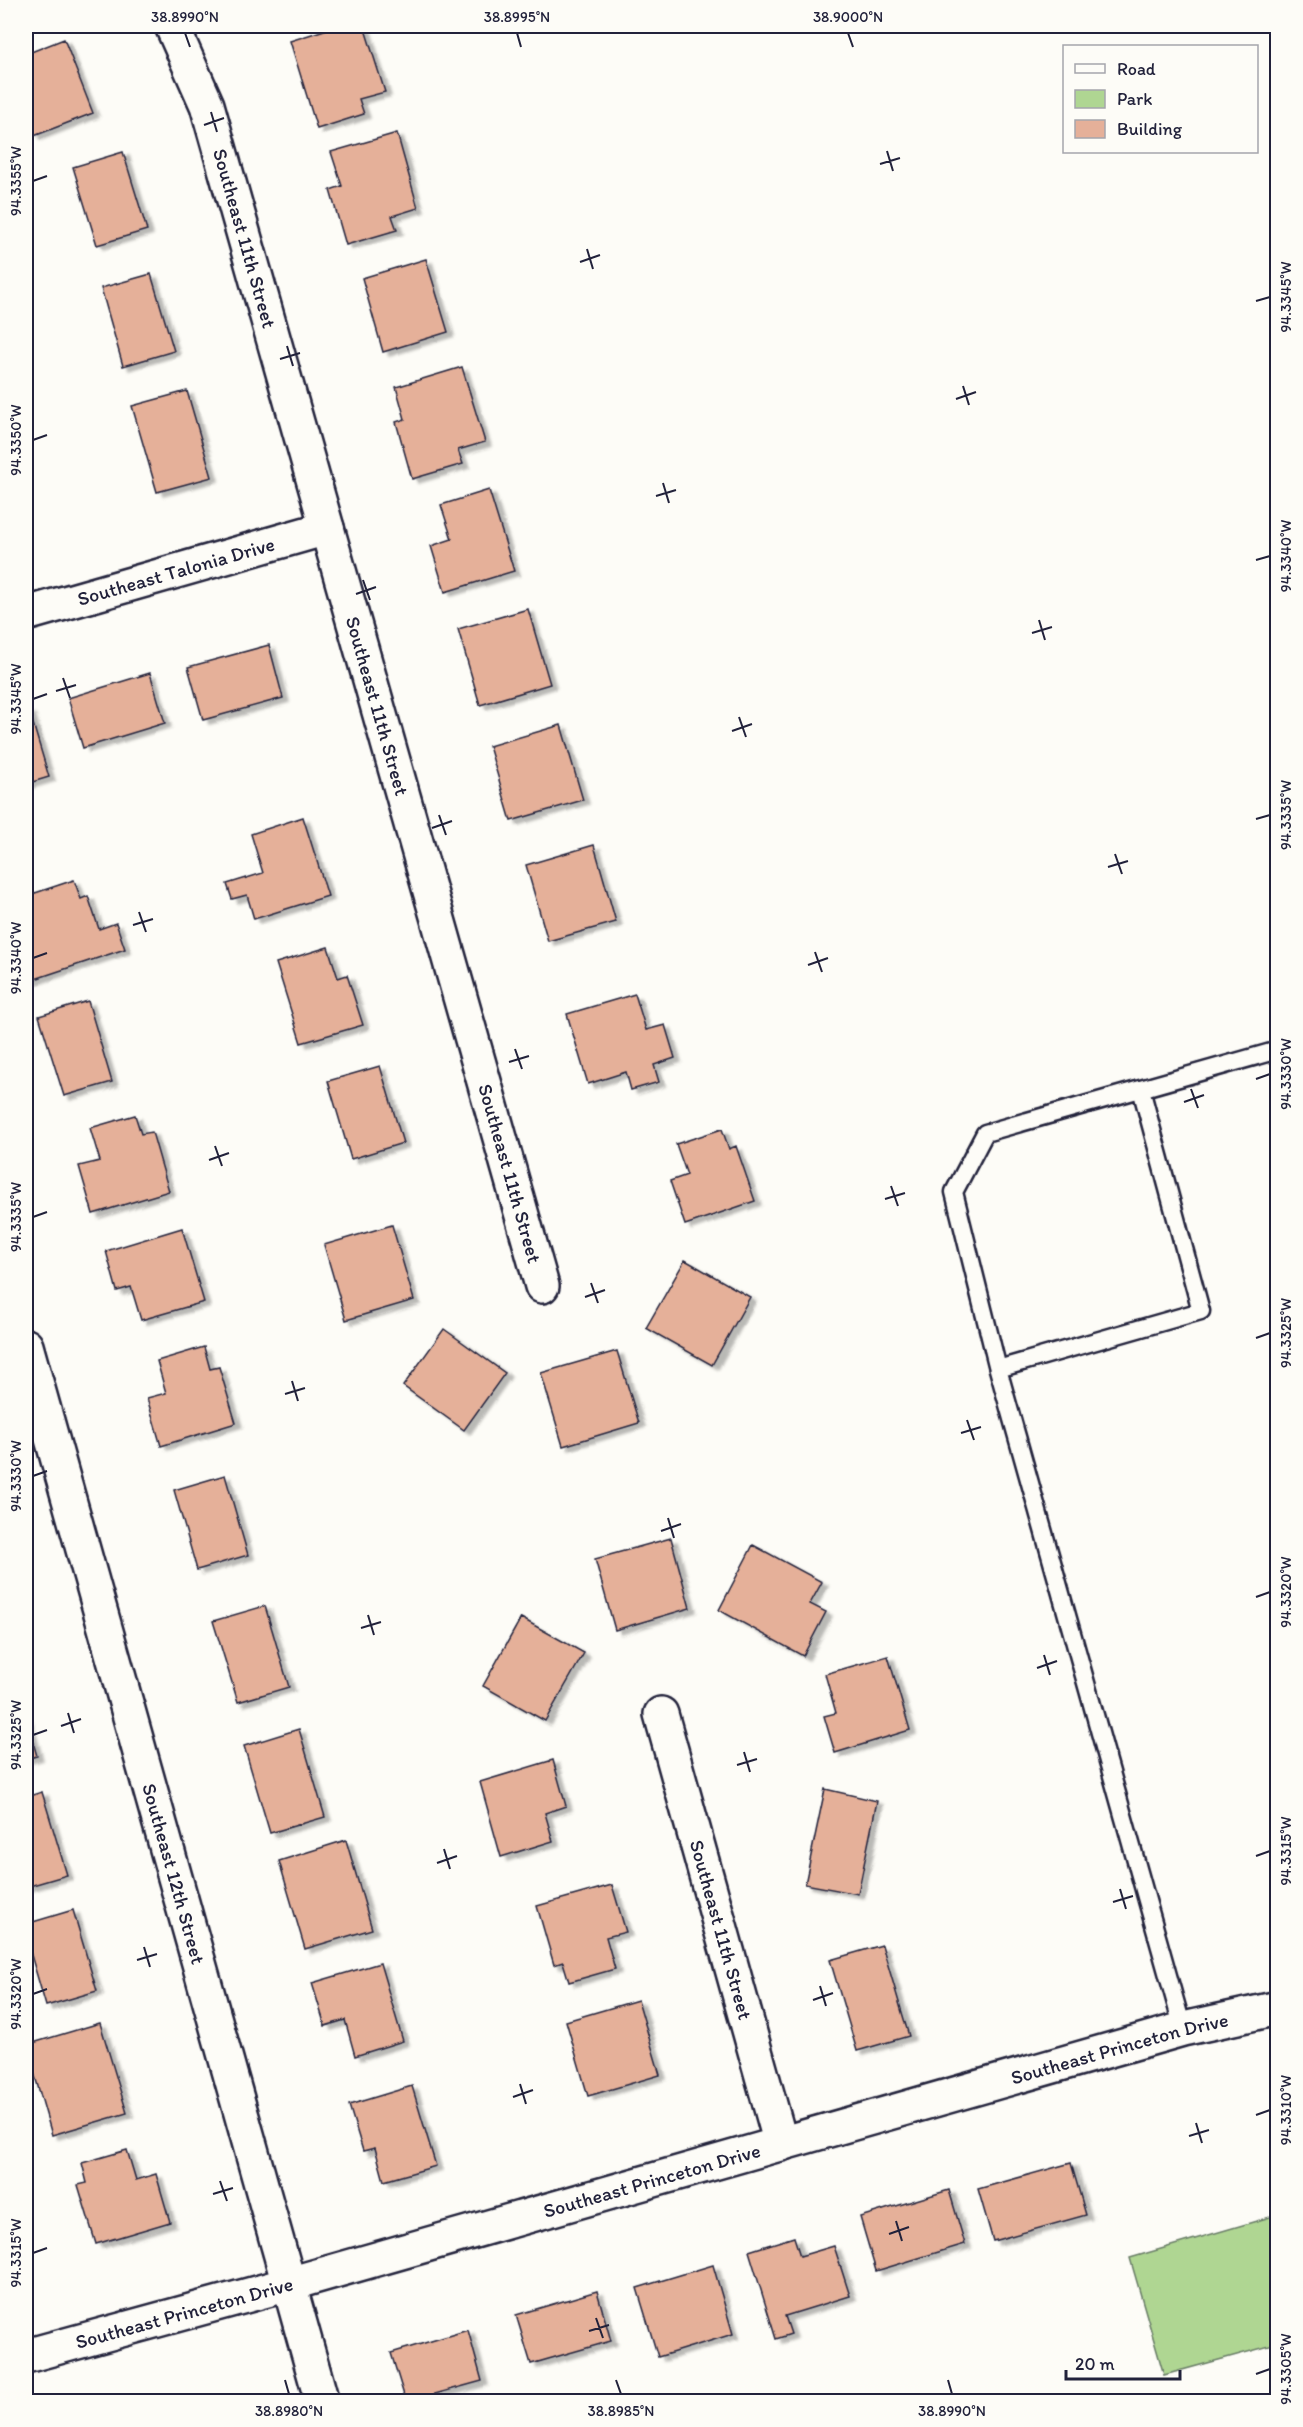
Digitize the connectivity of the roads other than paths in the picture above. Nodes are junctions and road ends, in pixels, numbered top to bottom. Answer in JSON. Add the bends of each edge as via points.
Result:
{"nodes":[{"id":1,"x":172,"y":26,"type":"edge"},
{"id":2,"x":327,"y":528,"type":"junction"},
{"id":3,"x":26,"y":614,"type":"edge"},
{"id":4,"x":1278,"y":1050,"type":"edge"},
{"id":5,"x":1141,"y":1089,"type":"junction"},
{"id":6,"x":542,"y":1286,"type":"dead end"},
{"id":7,"x":26,"y":1346,"type":"edge"},
{"id":8,"x":998,"y":1369,"type":"junction"},
{"id":9,"x":31,"y":1387,"type":"edge"},
{"id":10,"x":661,"y":1714,"type":"dead end"},
{"id":11,"x":1278,"y":2008,"type":"edge"},
{"id":12,"x":1183,"y":2029,"type":"junction"},
{"id":13,"x":781,"y":2144,"type":"junction"},
{"id":14,"x":289,"y":2284,"type":"junction"},
{"id":15,"x":26,"y":2356,"type":"edge"},
{"id":16,"x":322,"y":2402,"type":"edge"}],
"edges":[{"from":1,"to":2,"type":"street","name":"Southeast 11th Street","via":[[207,105]]},
{"from":2,"to":3,"type":"street","name":"Southeast Talonia Drive"},
{"from":2,"to":6,"type":"street","name":"Southeast 11th Street"},
{"from":4,"to":5,"type":"lane"},
{"from":5,"to":8,"type":"lane","via":[[985,1133],[954,1192]]},
{"from":5,"to":8,"type":"lane","via":[[1201,1311]]},
{"from":7,"to":9,"type":"street","name":"Southeast 12th Street"},
{"from":8,"to":12,"type":"lane"},
{"from":9,"to":14,"type":"street","name":"Southeast 12th Street"},
{"from":10,"to":13,"type":"street","name":"Southeast 11th Street"},
{"from":11,"to":12,"type":"street","name":"Southeast Princeton Drive"},
{"from":12,"to":13,"type":"street","name":"Southeast Princeton Drive"},
{"from":13,"to":14,"type":"street","name":"Southeast Princeton Drive"},
{"from":14,"to":15,"type":"street","name":"Southeast Princeton Drive"},
{"from":14,"to":16,"type":"street","name":"Southeast 12th Street"}]}
